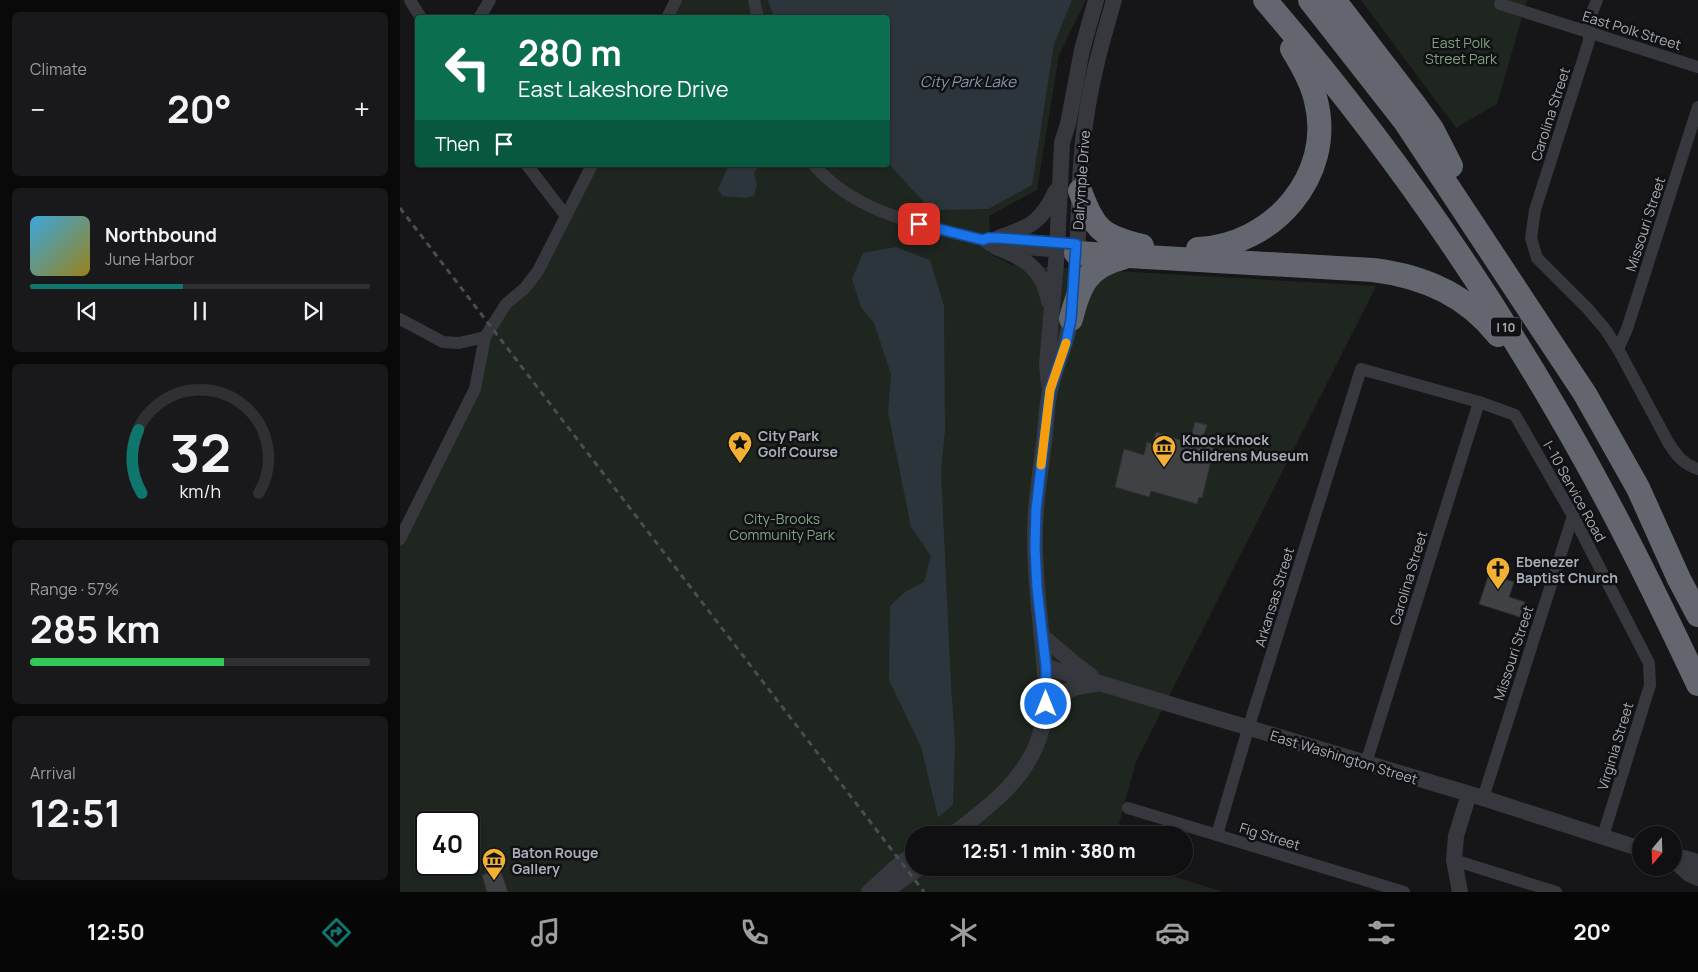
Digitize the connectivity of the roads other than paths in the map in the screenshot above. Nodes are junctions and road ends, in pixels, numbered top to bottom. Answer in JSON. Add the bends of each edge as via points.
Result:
{"nodes":[{"id":1,"x":410,"y":0,"type":"edge"},
{"id":2,"x":490,"y":0,"type":"edge"},
{"id":3,"x":676,"y":0,"type":"edge"},
{"id":4,"x":754,"y":0,"type":"edge"},
{"id":5,"x":1096,"y":0,"type":"edge"},
{"id":6,"x":1114,"y":0,"type":"edge"},
{"id":7,"x":1259,"y":0,"type":"edge"},
{"id":8,"x":1265,"y":0,"type":"edge"},
{"id":9,"x":1310,"y":0,"type":"edge"},
{"id":10,"x":1334,"y":0,"type":"edge"},
{"id":11,"x":1597,"y":0,"type":"edge"},
{"id":12,"x":1500,"y":4,"type":"dead end"},
{"id":13,"x":419,"y":15,"type":"edge"},
{"id":14,"x":481,"y":15,"type":"edge"},
{"id":15,"x":668,"y":15,"type":"edge"},
{"id":16,"x":757,"y":15,"type":"edge"},
{"id":17,"x":1588,"y":32,"type":"junction"},
{"id":18,"x":1698,"y":67,"type":"edge"},
{"id":19,"x":1698,"y":107,"type":"edge"},
{"id":20,"x":1068,"y":124,"type":"junction"},
{"id":21,"x":529,"y":167,"type":"edge"},
{"id":22,"x":591,"y":167,"type":"edge"},
{"id":23,"x":816,"y":167,"type":"edge"},
{"id":24,"x":1069,"y":188,"type":"junction"},
{"id":25,"x":1466,"y":213,"type":"junction"},
{"id":26,"x":566,"y":216,"type":"junction"},
{"id":27,"x":992,"y":242,"type":"junction"},
{"id":28,"x":1066,"y":248,"type":"junction"},
{"id":29,"x":1137,"y":251,"type":"junction"},
{"id":30,"x":1061,"y":316,"type":"junction"},
{"id":31,"x":400,"y":319,"type":"edge"},
{"id":32,"x":485,"y":336,"type":"junction"},
{"id":33,"x":1618,"y":349,"type":"junction"},
{"id":34,"x":1479,"y":402,"type":"junction"},
{"id":35,"x":1561,"y":417,"type":"junction"},
{"id":36,"x":1698,"y":469,"type":"edge"},
{"id":37,"x":1573,"y":516,"type":"junction"},
{"id":38,"x":400,"y":539,"type":"edge"},
{"id":39,"x":1698,"y":616,"type":"edge"},
{"id":40,"x":1041,"y":634,"type":"junction"},
{"id":41,"x":1649,"y":663,"type":"joint"},
{"id":42,"x":1046,"y":667,"type":"junction"},
{"id":43,"x":1101,"y":683,"type":"junction"},
{"id":44,"x":1698,"y":684,"type":"edge"},
{"id":45,"x":1045,"y":712,"type":"junction"},
{"id":46,"x":1248,"y":729,"type":"junction"},
{"id":47,"x":1366,"y":764,"type":"junction"},
{"id":48,"x":1476,"y":796,"type":"junction"},
{"id":49,"x":1128,"y":808,"type":"dead end"},
{"id":50,"x":963,"y":826,"type":"edge"},
{"id":51,"x":1217,"y":835,"type":"junction"},
{"id":52,"x":1603,"y":836,"type":"junction"},
{"id":53,"x":1632,"y":846,"type":"edge"},
{"id":54,"x":1682,"y":858,"type":"edge"},
{"id":55,"x":905,"y":860,"type":"edge"},
{"id":56,"x":1454,"y":860,"type":"junction"},
{"id":57,"x":1698,"y":862,"type":"edge"},
{"id":58,"x":1682,"y":867,"type":"edge"},
{"id":59,"x":907,"y":876,"type":"edge"},
{"id":60,"x":1698,"y":878,"type":"edge"},
{"id":61,"x":869,"y":892,"type":"edge"},
{"id":62,"x":884,"y":892,"type":"edge"},
{"id":63,"x":1404,"y":892,"type":"edge"},
{"id":64,"x":1460,"y":892,"type":"edge"},
{"id":65,"x":1556,"y":892,"type":"edge"}],
"edges":[{"from":1,"to":13,"type":"street"},
{"from":2,"to":14,"type":"street"},
{"from":3,"to":15,"type":"street"},
{"from":4,"to":16,"type":"street"},
{"from":5,"to":20,"type":"street","name":"Dalrymple Drive","via":[[1082,50]]},
{"from":6,"to":24,"type":"street","name":"Dalrymple Drive","via":[[1098,54],[1084,134]]},
{"from":7,"to":29,"type":"highway","via":[[1303,67],[1316,100],[1318,141],[1314,162],[1305,181],[1282,214],[1267,227],[1239,241],[1199,250]]},
{"from":8,"to":35,"type":"highway","number":"I 10","via":[[1358,112],[1440,226]]},
{"from":9,"to":25,"type":"highway","number":"I 10","via":[[1404,120]]},
{"from":10,"to":25,"type":"highway","via":[[1432,129],[1460,182]]},
{"from":11,"to":17,"type":"street","name":"Carolina Street"},
{"from":12,"to":17,"type":"street","name":"East Polk Street"},
{"from":17,"to":18,"type":"street","name":"East Polk Street"},
{"from":17,"to":33,"type":"street","name":"Carolina Street","via":[[1589,41],[1535,210],[1531,238],[1537,258],[1588,309]]},
{"from":19,"to":33,"type":"street","name":"Missouri Street","via":[[1628,329]]},
{"from":20,"to":24,"type":"street","name":"Dalrymple Drive","via":[[1062,143]]},
{"from":20,"to":28,"type":"street","via":[[1073,144]]},
{"from":21,"to":26,"type":"street"},
{"from":22,"to":26,"type":"street"},
{"from":23,"to":27,"type":"street","via":[[844,192],[876,209],[919,224]]},
{"from":24,"to":27,"type":"street","via":[[1039,219]]},
{"from":24,"to":28,"type":"street","name":"Dalrymple Drive"},
{"from":24,"to":29,"type":"highway","via":[[1102,232]]},
{"from":25,"to":39,"type":"highway","number":"I 10","via":[[1595,411],[1638,488]]},
{"from":26,"to":32,"type":"street","via":[[538,271],[525,288],[506,304]]},
{"from":27,"to":28,"type":"street"},
{"from":27,"to":30,"type":"street","via":[[1035,270]]},
{"from":28,"to":29,"type":"highway"},
{"from":28,"to":30,"type":"street","name":"Dalrymple Drive"},
{"from":29,"to":30,"type":"highway","via":[[1105,263],[1091,273]]},
{"from":29,"to":35,"type":"highway","via":[[1373,270],[1404,274],[1430,283],[1465,302],[1483,318]]},
{"from":30,"to":40,"type":"street","name":"Dalrymple Drive","via":[[1066,343],[1050,390],[1036,510]]},
{"from":31,"to":32,"type":"street","via":[[443,342],[459,343]]},
{"from":32,"to":38,"type":"street","via":[[475,390]]},
{"from":33,"to":36,"type":"street","via":[[1668,442],[1680,459]]},
{"from":34,"to":37,"type":"street","name":"I- 10 Service Road","via":[[1515,414]]},
{"from":34,"to":46,"type":"street","name":"Arkansas Street","via":[[1361,369]]},
{"from":34,"to":47,"type":"street","name":"Carolina Street"},
{"from":35,"to":44,"type":"highway","number":"I 10","via":[[1648,578]]},
{"from":37,"to":41,"type":"street","name":"I- 10 Service Road"},
{"from":37,"to":48,"type":"street","name":"Missouri Street"},
{"from":40,"to":42,"type":"street","name":"Dalrymple Drive"},
{"from":40,"to":43,"type":"street"},
{"from":41,"to":52,"type":"street","name":"Virginia Street","via":[[1650,685]]},
{"from":42,"to":43,"type":"street","name":"East Washington Street"},
{"from":42,"to":45,"type":"street","name":"Dalrymple Drive"},
{"from":43,"to":45,"type":"street","via":[[1070,688],[1059,695]]},
{"from":43,"to":46,"type":"street","name":"East Washington Street"},
{"from":45,"to":50,"type":"street","name":"Dalrymple Drive","via":[[1034,753],[1013,784]]},
{"from":46,"to":47,"type":"street","name":"East Washington Street"},
{"from":46,"to":51,"type":"street","name":"Arkansas Street"},
{"from":47,"to":48,"type":"street","name":"East Washington Street"},
{"from":48,"to":52,"type":"street","name":"East Washington Street"},
{"from":48,"to":56,"type":"street","via":[[1456,836]]},
{"from":49,"to":51,"type":"street","name":"Fig Street"},
{"from":51,"to":63,"type":"street","name":"Fig Street"},
{"from":52,"to":53,"type":"street","name":"East Washington Street"},
{"from":54,"to":57,"type":"street"},
{"from":55,"to":61,"type":"street"},
{"from":56,"to":64,"type":"street"},
{"from":56,"to":65,"type":"street"},
{"from":58,"to":60,"type":"street"},
{"from":59,"to":62,"type":"street"}]}
